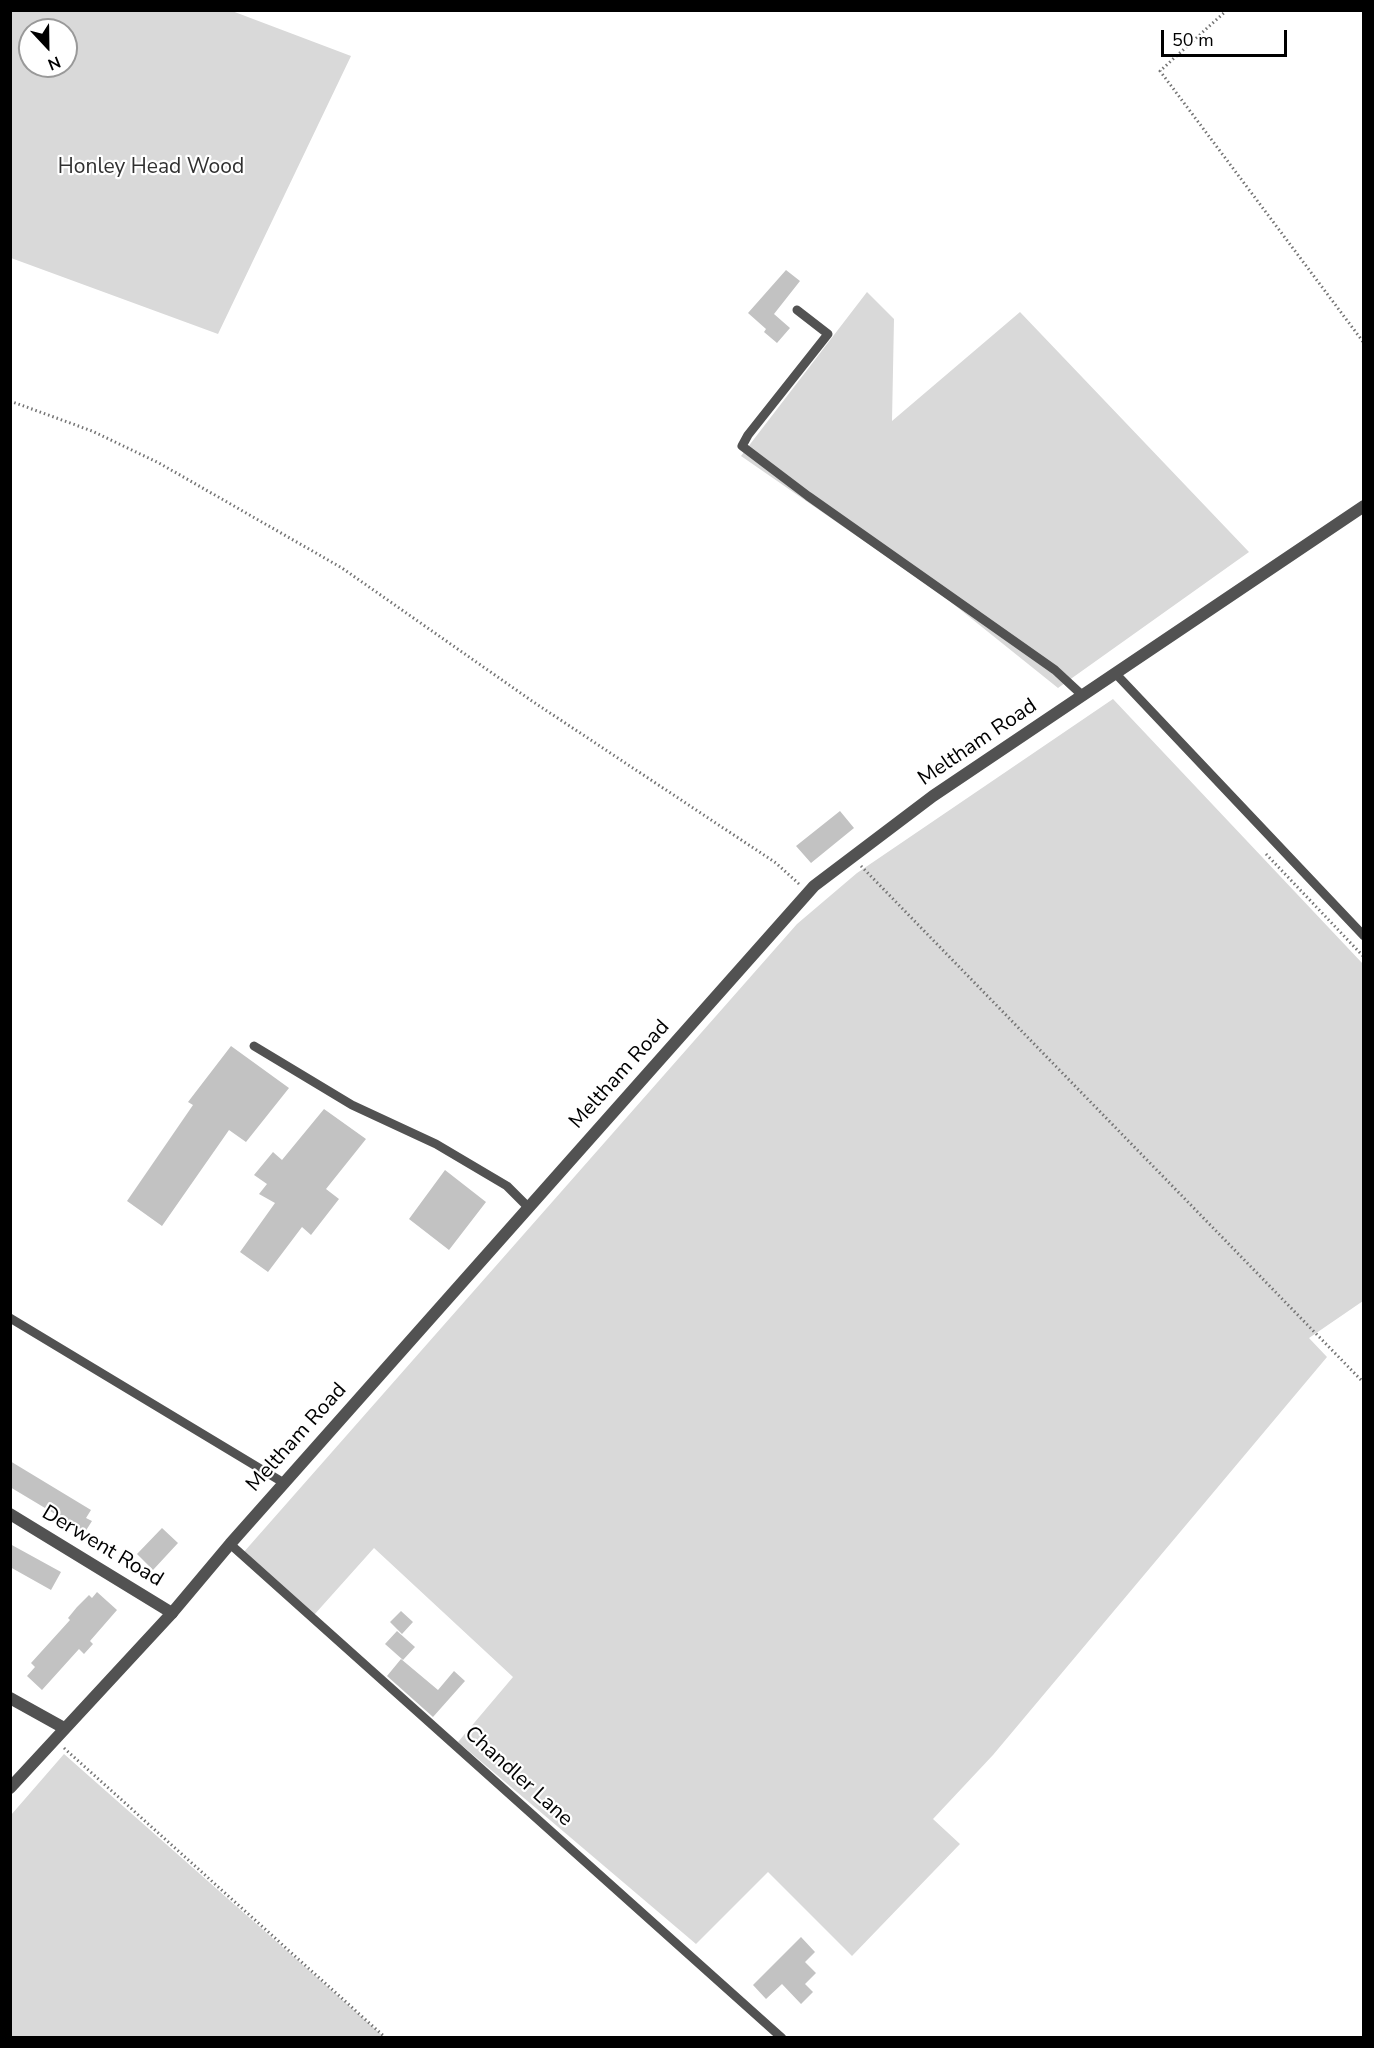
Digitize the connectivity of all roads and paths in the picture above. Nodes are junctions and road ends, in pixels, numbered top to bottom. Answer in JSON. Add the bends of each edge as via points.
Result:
{"nodes":[{"id":1,"x":1227,"y":10,"type":"edge"},
{"id":2,"x":797,"y":310,"type":"dead end"},
{"id":3,"x":1364,"y":343,"type":"edge"},
{"id":4,"x":10,"y":401,"type":"edge"},
{"id":5,"x":1364,"y":506,"type":"edge"},
{"id":6,"x":1116,"y":674,"type":"junction"},
{"id":7,"x":1082,"y":696,"type":"junction"},
{"id":8,"x":851,"y":856,"type":"junction"},
{"id":9,"x":808,"y":892,"type":"junction"},
{"id":10,"x":1364,"y":936,"type":"edge"},
{"id":11,"x":254,"y":1046,"type":"dead end"},
{"id":12,"x":528,"y":1207,"type":"junction"},
{"id":13,"x":10,"y":1318,"type":"edge"},
{"id":14,"x":1364,"y":1383,"type":"edge"},
{"id":15,"x":284,"y":1483,"type":"junction"},
{"id":16,"x":10,"y":1514,"type":"edge"},
{"id":17,"x":230,"y":1544,"type":"junction"},
{"id":18,"x":172,"y":1613,"type":"junction"},
{"id":19,"x":10,"y":1698,"type":"edge"},
{"id":20,"x":64,"y":1728,"type":"junction"},
{"id":21,"x":54,"y":1739,"type":"junction"},
{"id":22,"x":10,"y":1788,"type":"edge"},
{"id":23,"x":386,"y":2037,"type":"edge"},
{"id":24,"x":782,"y":2037,"type":"edge"}],
"edges":[{"from":1,"to":3,"type":"path","via":[[1160,71]]},
{"from":2,"to":7,"type":"lane","via":[[828,334],[742,446],[1055,670]]},
{"from":4,"to":9,"type":"path","via":[[92,431],[159,463],[342,568],[776,863]]},
{"from":5,"to":6,"type":"street","name":"Meltham Road"},
{"from":6,"to":7,"type":"street","name":"Meltham Road"},
{"from":6,"to":10,"type":"lane"},
{"from":7,"to":8,"type":"street","name":"Meltham Road"},
{"from":8,"to":9,"type":"street","name":"Meltham Road"},
{"from":8,"to":14,"type":"path"},
{"from":9,"to":12,"type":"street","name":"Meltham Road"},
{"from":11,"to":12,"type":"lane","via":[[352,1105],[446,1150],[507,1186]]},
{"from":12,"to":15,"type":"street","name":"Meltham Road"},
{"from":13,"to":15,"type":"lane"},
{"from":15,"to":17,"type":"street","name":"Meltham Road"},
{"from":16,"to":18,"type":"street","name":"Derwent Road"},
{"from":17,"to":18,"type":"street","name":"Meltham Road"},
{"from":17,"to":24,"type":"lane","name":"Chandler Lane"},
{"from":18,"to":20,"type":"street","name":"Meltham Road"},
{"from":19,"to":20,"type":"street"},
{"from":20,"to":21,"type":"street","name":"Meltham Road"},
{"from":21,"to":22,"type":"street","name":"Meltham Road"},
{"from":21,"to":23,"type":"path"}]}
